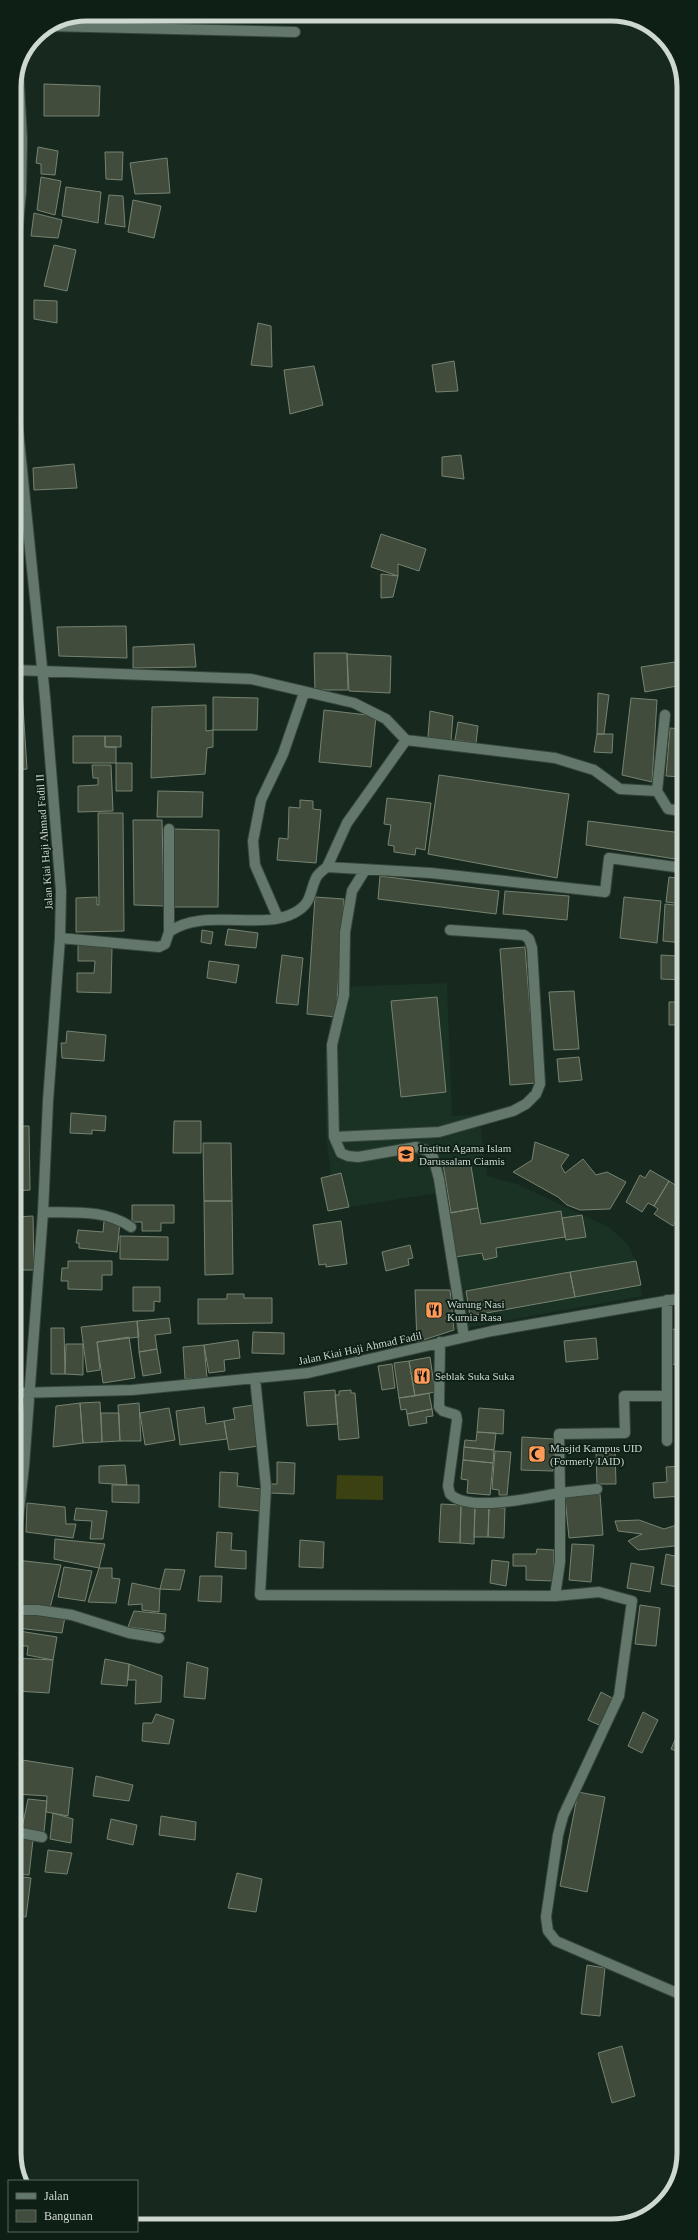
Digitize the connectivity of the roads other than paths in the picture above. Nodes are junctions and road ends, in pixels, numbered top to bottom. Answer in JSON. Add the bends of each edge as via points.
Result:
{"nodes":[{"id":1,"x":60,"y":26,"type":"edge"},
{"id":2,"x":295,"y":32,"type":"dead end"},
{"id":3,"x":21,"y":122,"type":"edge"},
{"id":4,"x":21,"y":192,"type":"edge"},
{"id":5,"x":21,"y":459,"type":"edge"},
{"id":6,"x":21,"y":670,"type":"edge"},
{"id":7,"x":43,"y":672,"type":"junction"},
{"id":8,"x":304,"y":693,"type":"junction"},
{"id":9,"x":665,"y":715,"type":"dead end"},
{"id":10,"x":406,"y":740,"type":"junction"},
{"id":11,"x":657,"y":791,"type":"junction"},
{"id":12,"x":677,"y":810,"type":"edge"},
{"id":13,"x":169,"y":829,"type":"dead end"},
{"id":14,"x":677,"y":867,"type":"edge"},
{"id":15,"x":327,"y":868,"type":"junction"},
{"id":16,"x":365,"y":870,"type":"junction"},
{"id":17,"x":278,"y":918,"type":"junction"},
{"id":18,"x":450,"y":930,"type":"dead end"},
{"id":19,"x":169,"y":932,"type":"junction"},
{"id":20,"x":60,"y":938,"type":"junction"},
{"id":21,"x":334,"y":1137,"type":"junction"},
{"id":22,"x":43,"y":1212,"type":"junction"},
{"id":23,"x":131,"y":1227,"type":"dead end"},
{"id":24,"x":677,"y":1299,"type":"edge"},
{"id":25,"x":667,"y":1300,"type":"junction"},
{"id":26,"x":464,"y":1337,"type":"junction"},
{"id":27,"x":440,"y":1342,"type":"junction"},
{"id":28,"x":255,"y":1378,"type":"junction"},
{"id":29,"x":28,"y":1392,"type":"junction"},
{"id":30,"x":21,"y":1393,"type":"edge"},
{"id":31,"x":667,"y":1396,"type":"junction"},
{"id":32,"x":667,"y":1441,"type":"dead end"},
{"id":33,"x":598,"y":1489,"type":"dead end"},
{"id":34,"x":21,"y":1493,"type":"edge"},
{"id":35,"x":560,"y":1493,"type":"junction"},
{"id":36,"x":555,"y":1596,"type":"junction"},
{"id":37,"x":21,"y":1610,"type":"edge"},
{"id":38,"x":159,"y":1638,"type":"dead end"},
{"id":39,"x":21,"y":1833,"type":"edge"},
{"id":40,"x":42,"y":1837,"type":"dead end"},
{"id":41,"x":677,"y":1993,"type":"edge"}],
"edges":[{"from":1,"to":2,"type":"street"},
{"from":3,"to":4,"type":"street"},
{"from":5,"to":7,"type":"street","name":"Jalan Kiai Haji Ahmad Fadil II"},
{"from":6,"to":7,"type":"street"},
{"from":7,"to":8,"type":"street","via":[[251,679]]},
{"from":7,"to":20,"type":"street","name":"Jalan Kiai Haji Ahmad Fadil II","via":[[61,891]]},
{"from":8,"to":10,"type":"street","via":[[354,703],[386,719]]},
{"from":8,"to":17,"type":"street","via":[[283,754],[261,800],[253,841],[255,865],[260,881],[274,905]]},
{"from":9,"to":11,"type":"street"},
{"from":10,"to":11,"type":"street","via":[[555,758],[594,770],[620,789]]},
{"from":10,"to":15,"type":"street","via":[[353,814]]},
{"from":11,"to":12,"type":"street","via":[[668,809]]},
{"from":13,"to":19,"type":"street"},
{"from":14,"to":16,"type":"street","via":[[609,858],[605,892],[431,873]]},
{"from":15,"to":16,"type":"street"},
{"from":15,"to":17,"type":"street","via":[[316,877],[311,898],[303,907]]},
{"from":16,"to":21,"type":"street","via":[[352,891],[345,932],[344,995],[332,1046]]},
{"from":17,"to":19,"type":"street","via":[[193,922]]},
{"from":18,"to":21,"type":"street","via":[[524,935],[529,939],[532,948],[540,1084],[536,1094],[526,1104],[502,1116],[439,1132]]},
{"from":19,"to":20,"type":"street","via":[[165,944],[159,948]]},
{"from":20,"to":22,"type":"street","name":"Jalan Kiai Haji Ahmad Fadil II"},
{"from":21,"to":26,"type":"street","via":[[341,1153],[348,1156],[358,1157],[416,1147],[428,1151],[433,1157],[439,1179]]},
{"from":22,"to":23,"type":"street","via":[[102,1215],[120,1220]]},
{"from":22,"to":29,"type":"street","name":"Jalan Kiai Haji Ahmad Fadil II"},
{"from":24,"to":25,"type":"street","name":"Jalan Kiai Haji Ahmad Fadil"},
{"from":25,"to":26,"type":"street","name":"Jalan Kiai Haji Ahmad Fadil"},
{"from":25,"to":31,"type":"street"},
{"from":26,"to":27,"type":"street","name":"Jalan Kiai Haji Ahmad Fadil"},
{"from":27,"to":28,"type":"street","name":"Jalan Kiai Haji Ahmad Fadil","via":[[308,1373]]},
{"from":27,"to":35,"type":"street","via":[[440,1407],[443,1411],[456,1415],[457,1420],[448,1486],[450,1494],[459,1501],[497,1504]]},
{"from":28,"to":29,"type":"street","name":"Jalan Kiai Haji Ahmad Fadil","via":[[132,1390]]},
{"from":28,"to":36,"type":"street","via":[[266,1487],[260,1595]]},
{"from":29,"to":30,"type":"street","name":"Jalan Kiai Haji Ahmad Fadil"},
{"from":29,"to":34,"type":"street","name":"Jalan Kiai Haji Ahmad Fadil II"},
{"from":31,"to":32,"type":"street"},
{"from":31,"to":35,"type":"street","via":[[624,1396],[625,1434],[560,1434]]},
{"from":33,"to":35,"type":"street"},
{"from":35,"to":36,"type":"street","via":[[560,1562]]},
{"from":36,"to":41,"type":"street","via":[[599,1592],[632,1601],[619,1696],[563,1816],[558,1835],[546,1917],[548,1931],[556,1941]]},
{"from":37,"to":38,"type":"street","via":[[72,1615],[129,1633]]},
{"from":39,"to":40,"type":"street"}]}
